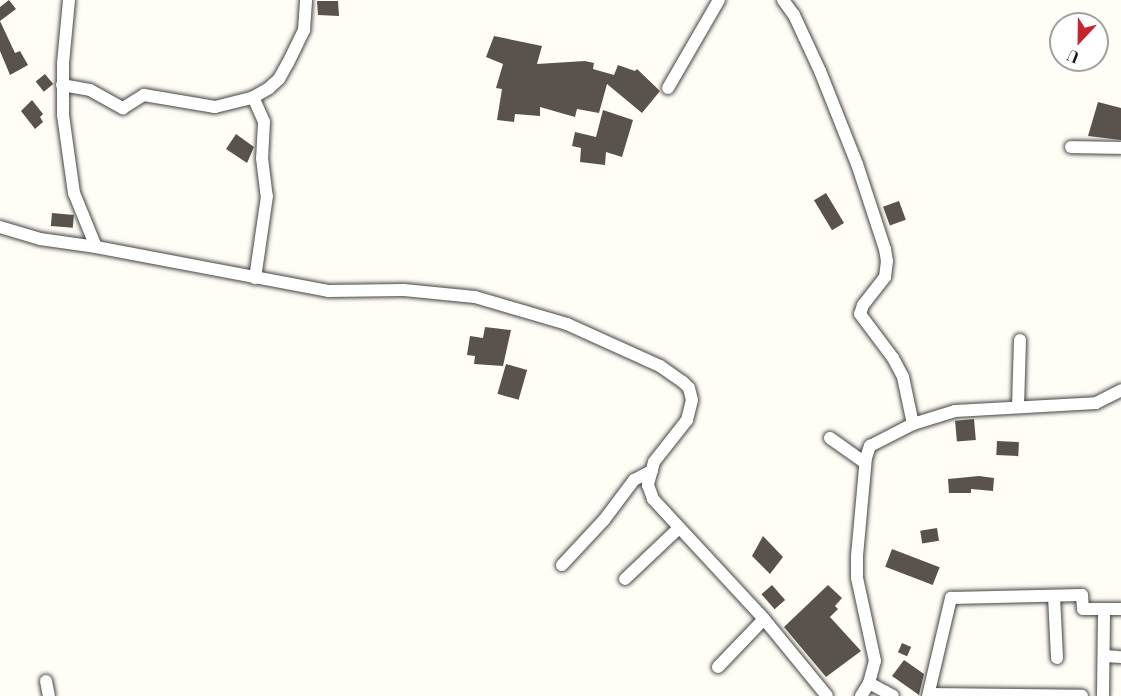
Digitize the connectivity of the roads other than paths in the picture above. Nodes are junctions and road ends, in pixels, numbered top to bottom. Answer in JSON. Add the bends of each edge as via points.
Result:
{"nodes":[{"id":1,"x":69,"y":0,"type":"edge"},
{"id":2,"x":306,"y":0,"type":"edge"},
{"id":3,"x":719,"y":0,"type":"edge"},
{"id":4,"x":783,"y":0,"type":"edge"},
{"id":5,"x":62,"y":85,"type":"junction"},
{"id":6,"x":668,"y":87,"type":"dead end"},
{"id":7,"x":253,"y":97,"type":"junction"},
{"id":8,"x":1071,"y":147,"type":"dead end"},
{"id":9,"x":1121,"y":148,"type":"edge"},
{"id":10,"x":0,"y":227,"type":"edge"},
{"id":11,"x":96,"y":247,"type":"junction"},
{"id":12,"x":255,"y":278,"type":"junction"},
{"id":13,"x":1020,"y":340,"type":"dead end"},
{"id":14,"x":1121,"y":390,"type":"edge"},
{"id":15,"x":1018,"y":407,"type":"junction"},
{"id":16,"x":913,"y":424,"type":"junction"},
{"id":17,"x":830,"y":438,"type":"dead end"},
{"id":18,"x":865,"y":463,"type":"junction"},
{"id":19,"x":652,"y":471,"type":"junction"},
{"id":20,"x":679,"y":528,"type":"junction"},
{"id":21,"x":562,"y":565,"type":"dead end"},
{"id":22,"x":625,"y":579,"type":"dead end"},
{"id":23,"x":1054,"y":596,"type":"junction"},
{"id":24,"x":1104,"y":609,"type":"junction"},
{"id":25,"x":1121,"y":609,"type":"edge"},
{"id":26,"x":764,"y":619,"type":"junction"},
{"id":27,"x":1105,"y":657,"type":"junction"},
{"id":28,"x":1121,"y":657,"type":"edge"},
{"id":29,"x":1057,"y":658,"type":"dead end"},
{"id":30,"x":718,"y":667,"type":"dead end"},
{"id":31,"x":46,"y":681,"type":"dead end"},
{"id":32,"x":869,"y":682,"type":"junction"},
{"id":33,"x":929,"y":695,"type":"edge"},
{"id":34,"x":49,"y":696,"type":"edge"},
{"id":35,"x":827,"y":696,"type":"edge"},
{"id":36,"x":861,"y":696,"type":"edge"},
{"id":37,"x":892,"y":696,"type":"edge"},
{"id":38,"x":1082,"y":696,"type":"edge"},
{"id":39,"x":1103,"y":696,"type":"edge"}],
"edges":[{"from":1,"to":5,"type":"street"},
{"from":2,"to":7,"type":"street","via":[[304,30],[288,63],[269,88]]},
{"from":3,"to":6,"type":"street"},
{"from":4,"to":16,"type":"street","via":[[820,71],[885,249],[885,277],[860,314],[903,377]]},
{"from":5,"to":7,"type":"street","via":[[90,90],[123,108],[144,95],[215,107]]},
{"from":5,"to":11,"type":"street","via":[[74,193]]},
{"from":7,"to":12,"type":"street","via":[[264,122],[262,158],[267,196]]},
{"from":8,"to":9,"type":"street"},
{"from":10,"to":11,"type":"street","via":[[40,239]]},
{"from":11,"to":12,"type":"street"},
{"from":12,"to":19,"type":"street","via":[[328,291],[404,290],[475,297],[567,324],[627,349],[683,382],[691,394],[687,420],[660,452]]},
{"from":13,"to":15,"type":"street"},
{"from":14,"to":15,"type":"street","via":[[1096,403]]},
{"from":15,"to":16,"type":"street","via":[[955,411]]},
{"from":16,"to":18,"type":"street","via":[[870,446]]},
{"from":17,"to":18,"type":"street"},
{"from":18,"to":32,"type":"street","via":[[857,578],[874,650]]},
{"from":19,"to":20,"type":"street","via":[[648,485],[653,498]]},
{"from":19,"to":21,"type":"street","via":[[634,480]]},
{"from":20,"to":22,"type":"street"},
{"from":20,"to":26,"type":"street"},
{"from":23,"to":24,"type":"street","via":[[1082,596],[1083,609]]},
{"from":23,"to":29,"type":"street"},
{"from":23,"to":33,"type":"street","via":[[951,598]]},
{"from":24,"to":25,"type":"street"},
{"from":24,"to":27,"type":"street"},
{"from":26,"to":30,"type":"street"},
{"from":26,"to":35,"type":"street"},
{"from":27,"to":28,"type":"street"},
{"from":27,"to":39,"type":"street"},
{"from":31,"to":34,"type":"street"},
{"from":32,"to":36,"type":"street"},
{"from":32,"to":37,"type":"street"},
{"from":33,"to":38,"type":"street"}]}
